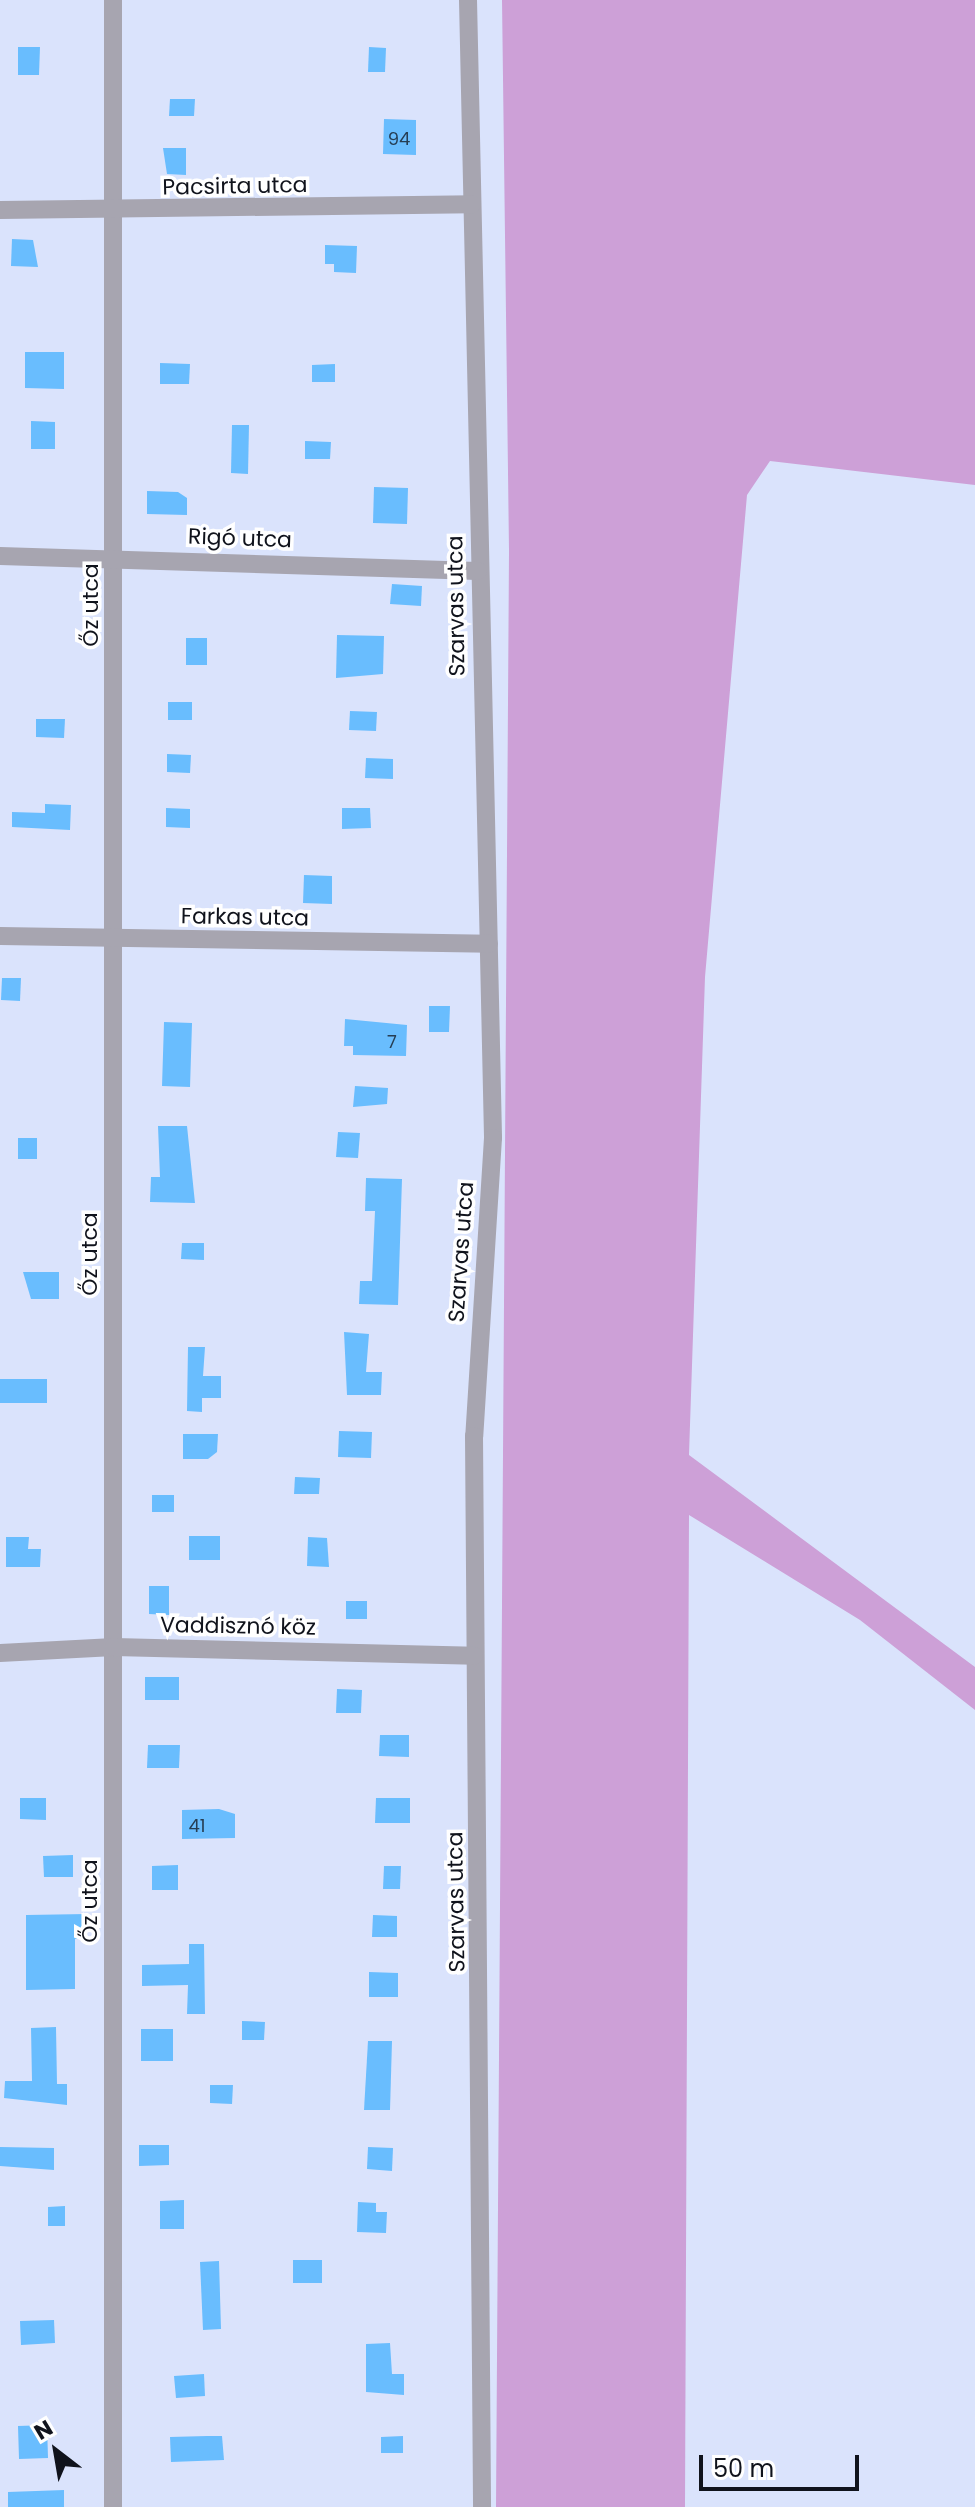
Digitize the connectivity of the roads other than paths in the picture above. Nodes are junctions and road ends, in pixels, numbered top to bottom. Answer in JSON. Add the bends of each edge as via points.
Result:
{"nodes":[{"id":1,"x":113,"y":0,"type":"edge"},
{"id":2,"x":468,"y":0,"type":"edge"},
{"id":3,"x":472,"y":204,"type":"junction"},
{"id":4,"x":0,"y":210,"type":"edge"},
{"id":5,"x":114,"y":213,"type":"junction"},
{"id":6,"x":0,"y":556,"type":"edge"},
{"id":7,"x":115,"y":557,"type":"junction"},
{"id":8,"x":478,"y":571,"type":"junction"},
{"id":9,"x":0,"y":936,"type":"edge"},
{"id":10,"x":113,"y":939,"type":"junction"},
{"id":11,"x":489,"y":944,"type":"junction"},
{"id":12,"x":114,"y":1647,"type":"junction"},
{"id":13,"x":0,"y":1653,"type":"edge"},
{"id":14,"x":474,"y":1656,"type":"junction"},
{"id":15,"x":113,"y":2507,"type":"edge"},
{"id":16,"x":482,"y":2507,"type":"edge"}],
"edges":[{"from":1,"to":5,"type":"street","name":"Őz utca"},
{"from":2,"to":3,"type":"street","name":"Szarvas utca"},
{"from":3,"to":5,"type":"street","name":"Pacsirta utca"},
{"from":3,"to":8,"type":"street","name":"Szarvas utca"},
{"from":4,"to":5,"type":"street","name":"Pacsirta utca"},
{"from":5,"to":7,"type":"street","name":"Őz utca"},
{"from":6,"to":7,"type":"street","name":"Rigó utca"},
{"from":7,"to":8,"type":"street","name":"Rigó utca"},
{"from":7,"to":10,"type":"street","name":"Őz utca"},
{"from":8,"to":11,"type":"street","name":"Szarvas utca"},
{"from":9,"to":10,"type":"street","name":"Farkas utca"},
{"from":10,"to":11,"type":"street","name":"Farkas utca"},
{"from":10,"to":12,"type":"street","name":"Őz utca"},
{"from":11,"to":14,"type":"street","name":"Szarvas utca","via":[[493,1138],[474,1436]]},
{"from":12,"to":13,"type":"street","name":"Vaddisznó köz"},
{"from":12,"to":14,"type":"street","name":"Vaddisznó köz"},
{"from":12,"to":15,"type":"street","name":"Őz utca"},
{"from":14,"to":16,"type":"street","name":"Szarvas utca"}]}
